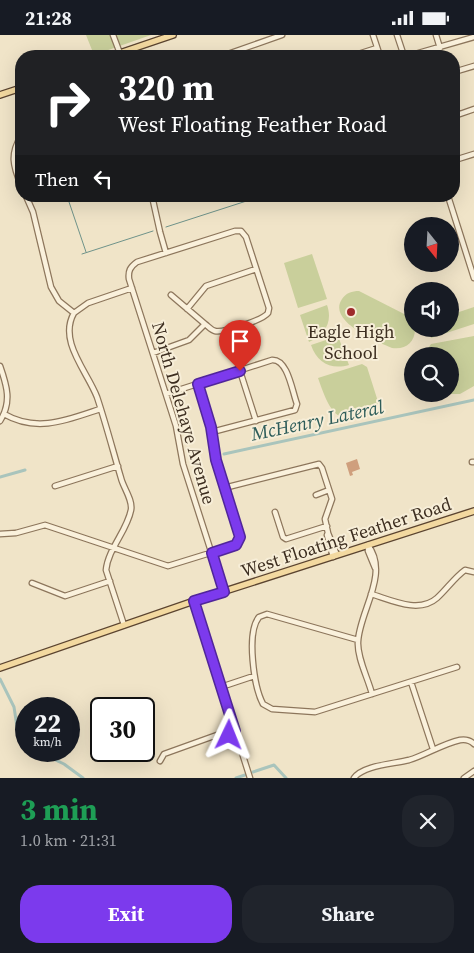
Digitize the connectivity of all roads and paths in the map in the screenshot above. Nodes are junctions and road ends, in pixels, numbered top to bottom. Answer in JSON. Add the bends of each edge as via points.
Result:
{"nodes":[{"id":1,"x":113,"y":35,"type":"edge"},
{"id":2,"x":173,"y":35,"type":"edge"},
{"id":3,"x":282,"y":35,"type":"edge"},
{"id":4,"x":373,"y":35,"type":"edge"},
{"id":5,"x":397,"y":35,"type":"edge"},
{"id":6,"x":436,"y":35,"type":"edge"},
{"id":7,"x":474,"y":37,"type":"edge"},
{"id":8,"x":440,"y":47,"type":"junction"},
{"id":9,"x":377,"y":48,"type":"joint"},
{"id":10,"x":118,"y":50,"type":"edge"},
{"id":11,"x":133,"y":50,"type":"edge"},
{"id":12,"x":239,"y":50,"type":"edge"},
{"id":13,"x":371,"y":50,"type":"edge"},
{"id":14,"x":402,"y":50,"type":"edge"},
{"id":15,"x":429,"y":50,"type":"edge"},
{"id":16,"x":474,"y":66,"type":"edge"},
{"id":17,"x":460,"y":70,"type":"edge"},
{"id":18,"x":15,"y":90,"type":"edge"},
{"id":19,"x":0,"y":95,"type":"edge"},
{"id":20,"x":474,"y":109,"type":"edge"},
{"id":21,"x":460,"y":112,"type":"edge"},
{"id":22,"x":15,"y":148,"type":"edge"},
{"id":23,"x":474,"y":154,"type":"edge"},
{"id":24,"x":460,"y":157,"type":"edge"},
{"id":25,"x":15,"y":172,"type":"edge"},
{"id":26,"x":29,"y":202,"type":"edge"},
{"id":27,"x":153,"y":202,"type":"edge"},
{"id":28,"x":450,"y":202,"type":"edge"},
{"id":29,"x":166,"y":253,"type":"junction"},
{"id":30,"x":256,"y":269,"type":"junction"},
{"id":31,"x":474,"y":279,"type":"edge"},
{"id":32,"x":132,"y":288,"type":"junction"},
{"id":33,"x":171,"y":295,"type":"dead end"},
{"id":34,"x":187,"y":309,"type":"junction"},
{"id":35,"x":74,"y":313,"type":"junction"},
{"id":36,"x":205,"y":324,"type":"junction"},
{"id":37,"x":153,"y":353,"type":"junction"},
{"id":38,"x":0,"y":366,"type":"edge"},
{"id":39,"x":240,"y":371,"type":"junction"},
{"id":40,"x":198,"y":384,"type":"junction"},
{"id":41,"x":166,"y":394,"type":"junction"},
{"id":42,"x":100,"y":409,"type":"junction"},
{"id":43,"x":4,"y":414,"type":"junction"},
{"id":44,"x":0,"y":421,"type":"edge"},
{"id":45,"x":256,"y":421,"type":"junction"},
{"id":46,"x":212,"y":432,"type":"junction"},
{"id":47,"x":118,"y":465,"type":"junction"},
{"id":48,"x":55,"y":485,"type":"dead end"},
{"id":49,"x":224,"y":488,"type":"junction"},
{"id":50,"x":329,"y":491,"type":"junction"},
{"id":51,"x":316,"y":495,"type":"dead end"},
{"id":52,"x":474,"y":511,"type":"edge"},
{"id":53,"x":275,"y":512,"type":"dead end"},
{"id":54,"x":326,"y":526,"type":"junction"},
{"id":55,"x":0,"y":534,"type":"edge"},
{"id":56,"x":368,"y":545,"type":"junction"},
{"id":57,"x":114,"y":549,"type":"junction"},
{"id":58,"x":212,"y":553,"type":"junction"},
{"id":59,"x":335,"y":556,"type":"junction"},
{"id":60,"x":474,"y":571,"type":"edge"},
{"id":61,"x":110,"y":581,"type":"junction"},
{"id":62,"x":32,"y":583,"type":"dead end"},
{"id":63,"x":224,"y":592,"type":"junction"},
{"id":64,"x":371,"y":594,"type":"junction"},
{"id":65,"x":194,"y":601,"type":"junction"},
{"id":66,"x":124,"y":625,"type":"junction"},
{"id":67,"x":358,"y":639,"type":"junction"},
{"id":68,"x":457,"y":667,"type":"dead end"},
{"id":69,"x":0,"y":668,"type":"edge"},
{"id":70,"x":254,"y":676,"type":"junction"},
{"id":71,"x":411,"y":682,"type":"junction"},
{"id":72,"x":221,"y":687,"type":"junction"},
{"id":73,"x":372,"y":694,"type":"junction"},
{"id":74,"x":233,"y":732,"type":"junction"},
{"id":75,"x":474,"y":744,"type":"edge"},
{"id":76,"x":433,"y":749,"type":"junction"},
{"id":77,"x":160,"y":761,"type":"dead end"},
{"id":78,"x":474,"y":771,"type":"edge"},
{"id":79,"x":250,"y":778,"type":"edge"},
{"id":80,"x":354,"y":778,"type":"edge"},
{"id":81,"x":464,"y":778,"type":"edge"}],
"edges":[{"from":1,"to":10,"type":"street"},
{"from":2,"to":11,"type":"main road"},
{"from":3,"to":12,"type":"street"},
{"from":4,"to":9,"type":"street"},
{"from":5,"to":14,"type":"street"},
{"from":6,"to":8,"type":"street"},
{"from":7,"to":8,"type":"street"},
{"from":8,"to":15,"type":"street"},
{"from":9,"to":13,"type":"street"},
{"from":16,"to":17,"type":"street"},
{"from":18,"to":19,"type":"main road"},
{"from":20,"to":21,"type":"street"},
{"from":22,"to":25,"type":"street"},
{"from":23,"to":24,"type":"street"},
{"from":26,"to":35,"type":"street","via":[[51,287],[60,301]]},
{"from":27,"to":29,"type":"street"},
{"from":28,"to":31,"type":"street"},
{"from":29,"to":30,"type":"street","via":[[241,231]]},
{"from":29,"to":32,"type":"street","name":"North Delehaye Avenue","via":[[137,262],[130,269],[128,274]]},
{"from":30,"to":34,"type":"street","via":[[206,286]]},
{"from":30,"to":36,"type":"street","via":[[268,313],[263,318],[222,331],[213,330]]},
{"from":32,"to":35,"type":"street","via":[[84,304]]},
{"from":32,"to":37,"type":"street","name":"North Delehaye Avenue"},
{"from":33,"to":34,"type":"street"},
{"from":34,"to":36,"type":"street"},
{"from":35,"to":42,"type":"street","via":[[69,326],[70,341]]},
{"from":36,"to":37,"type":"street","via":[[189,341]]},
{"from":37,"to":41,"type":"street","name":"North Delehaye Avenue"},
{"from":38,"to":43,"type":"street","via":[[8,394]]},
{"from":39,"to":40,"type":"street"},
{"from":39,"to":45,"type":"street"},
{"from":39,"to":45,"type":"street","via":[[272,360],[279,361],[296,404],[292,413]]},
{"from":40,"to":41,"type":"street"},
{"from":40,"to":46,"type":"street"},
{"from":41,"to":58,"type":"street","name":"North Delehaye Avenue","via":[[176,425],[182,464]]},
{"from":42,"to":43,"type":"street","via":[[64,422],[40,425],[19,422]]},
{"from":42,"to":47,"type":"street"},
{"from":43,"to":44,"type":"street"},
{"from":45,"to":46,"type":"street"},
{"from":46,"to":49,"type":"street"},
{"from":47,"to":48,"type":"street"},
{"from":47,"to":57,"type":"street","via":[[131,506]]},
{"from":49,"to":50,"type":"street","via":[[318,464]]},
{"from":49,"to":58,"type":"street","via":[[240,537],[236,545]]},
{"from":50,"to":51,"type":"street"},
{"from":50,"to":54,"type":"street","via":[[332,499]]},
{"from":52,"to":56,"type":"main road","name":"West Floating Feather Road"},
{"from":53,"to":54,"type":"street","via":[[284,538]]},
{"from":54,"to":59,"type":"street"},
{"from":55,"to":57,"type":"street","via":[[45,525]]},
{"from":56,"to":59,"type":"main road","name":"West Floating Feather Road"},
{"from":56,"to":64,"type":"street","via":[[376,562]]},
{"from":57,"to":58,"type":"street","via":[[168,566]]},
{"from":57,"to":61,"type":"street","via":[[107,566]]},
{"from":58,"to":63,"type":"street","name":"North Delehaye Avenue"},
{"from":59,"to":63,"type":"main road","name":"West Floating Feather Road"},
{"from":60,"to":64,"type":"street","via":[[465,570],[437,598],[424,605],[410,605]]},
{"from":61,"to":62,"type":"street","via":[[65,596]]},
{"from":61,"to":66,"type":"street"},
{"from":63,"to":65,"type":"main road","name":"West Floating Feather Road"},
{"from":64,"to":67,"type":"street"},
{"from":65,"to":66,"type":"main road","name":"West Floating Feather Road"},
{"from":65,"to":72,"type":"street"},
{"from":66,"to":69,"type":"main road","name":"West Floating Feather Road"},
{"from":67,"to":70,"type":"street","via":[[267,614],[258,617],[254,627]]},
{"from":67,"to":73,"type":"street"},
{"from":68,"to":71,"type":"street"},
{"from":70,"to":72,"type":"street"},
{"from":70,"to":73,"type":"street","via":[[263,704],[272,709],[312,713]]},
{"from":71,"to":73,"type":"street"},
{"from":71,"to":76,"type":"street"},
{"from":72,"to":74,"type":"street"},
{"from":74,"to":77,"type":"street","via":[[164,754]]},
{"from":74,"to":79,"type":"street"},
{"from":75,"to":76,"type":"street","via":[[467,739]]},
{"from":76,"to":80,"type":"street","via":[[414,758],[360,772]]},
{"from":78,"to":81,"type":"street"}]}
